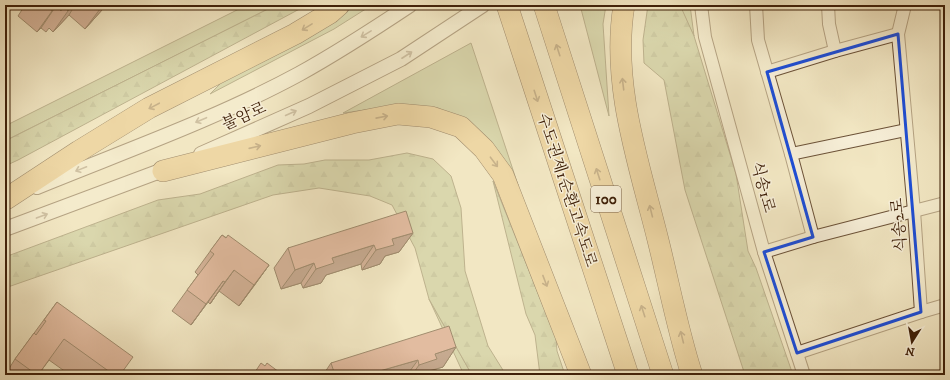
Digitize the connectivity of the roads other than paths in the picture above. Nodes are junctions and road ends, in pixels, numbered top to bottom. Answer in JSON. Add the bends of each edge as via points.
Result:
{"nodes":[{"id":1,"x":339,"y":5,"type":"edge"},
{"id":2,"x":410,"y":5,"type":"edge"},
{"id":3,"x":483,"y":5,"type":"edge"},
{"id":4,"x":506,"y":5,"type":"edge"},
{"id":5,"x":624,"y":5,"type":"edge"},
{"id":6,"x":701,"y":5,"type":"edge"},
{"id":7,"x":756,"y":5,"type":"edge"},
{"id":8,"x":828,"y":5,"type":"edge"},
{"id":9,"x":905,"y":5,"type":"edge"},
{"id":10,"x":547,"y":14,"type":"edge"},
{"id":11,"x":898,"y":34,"type":"junction"},
{"id":12,"x":835,"y":51,"type":"junction"},
{"id":13,"x":767,"y":72,"type":"junction"},
{"id":14,"x":906,"y":130,"type":"junction"},
{"id":15,"x":791,"y":154,"type":"junction"},
{"id":16,"x":163,"y":171,"type":"junction"},
{"id":17,"x":6,"y":199,"type":"edge"},
{"id":18,"x":945,"y":203,"type":"edge"},
{"id":19,"x":914,"y":211,"type":"junction"},
{"id":20,"x":5,"y":229,"type":"edge"},
{"id":21,"x":813,"y":238,"type":"junction"},
{"id":22,"x":764,"y":252,"type":"junction"},
{"id":23,"x":945,"y":305,"type":"edge"},
{"id":24,"x":921,"y":312,"type":"junction"},
{"id":25,"x":797,"y":353,"type":"junction"},
{"id":26,"x":581,"y":375,"type":"edge"},
{"id":27,"x":628,"y":375,"type":"edge"},
{"id":28,"x":663,"y":375,"type":"edge"},
{"id":29,"x":692,"y":375,"type":"edge"},
{"id":30,"x":804,"y":375,"type":"edge"}],
"edges":[{"from":1,"to":17,"type":"highway","one_way":true,"via":[[295,34],[150,108]]},
{"from":2,"to":17,"type":"street","name":"불암로","one_way":true,"via":[[300,74],[230,108]]},
{"from":16,"to":3,"type":"street","name":"불암로","one_way":true,"via":[[309,106],[401,59]]},
{"from":4,"to":27,"type":"highway","name":"수도권제1순환고속도로","number":"100","one_way":true},
{"from":29,"to":5,"type":"highway","one_way":true,"via":[[626,113],[620,63]]},
{"from":6,"to":22,"type":"street","name":"식송1로","via":[[704,37]]},
{"from":7,"to":13,"type":"street","via":[[758,40]]},
{"from":8,"to":12,"type":"street"},
{"from":9,"to":11,"type":"street","name":"식송2로"},
{"from":28,"to":10,"type":"highway","number":"100","one_way":true},
{"from":11,"to":12,"type":"street"},
{"from":11,"to":14,"type":"street","name":"식송2로"},
{"from":12,"to":13,"type":"street"},
{"from":13,"to":15,"type":"street"},
{"from":14,"to":15,"type":"street"},
{"from":14,"to":19,"type":"street","name":"식송2로"},
{"from":15,"to":21,"type":"street"},
{"from":20,"to":16,"type":"street","name":"불암로","one_way":true},
{"from":16,"to":26,"type":"highway","one_way":true,"via":[[352,123],[398,114],[431,117],[461,127],[484,149],[503,175]]},
{"from":18,"to":19,"type":"street"},
{"from":19,"to":21,"type":"street"},
{"from":19,"to":24,"type":"street","name":"식송2로"},
{"from":21,"to":22,"type":"street"},
{"from":22,"to":25,"type":"street","name":"식송1로"},
{"from":23,"to":24,"type":"street"},
{"from":24,"to":25,"type":"street"},
{"from":25,"to":30,"type":"street","name":"식송1로"}]}
